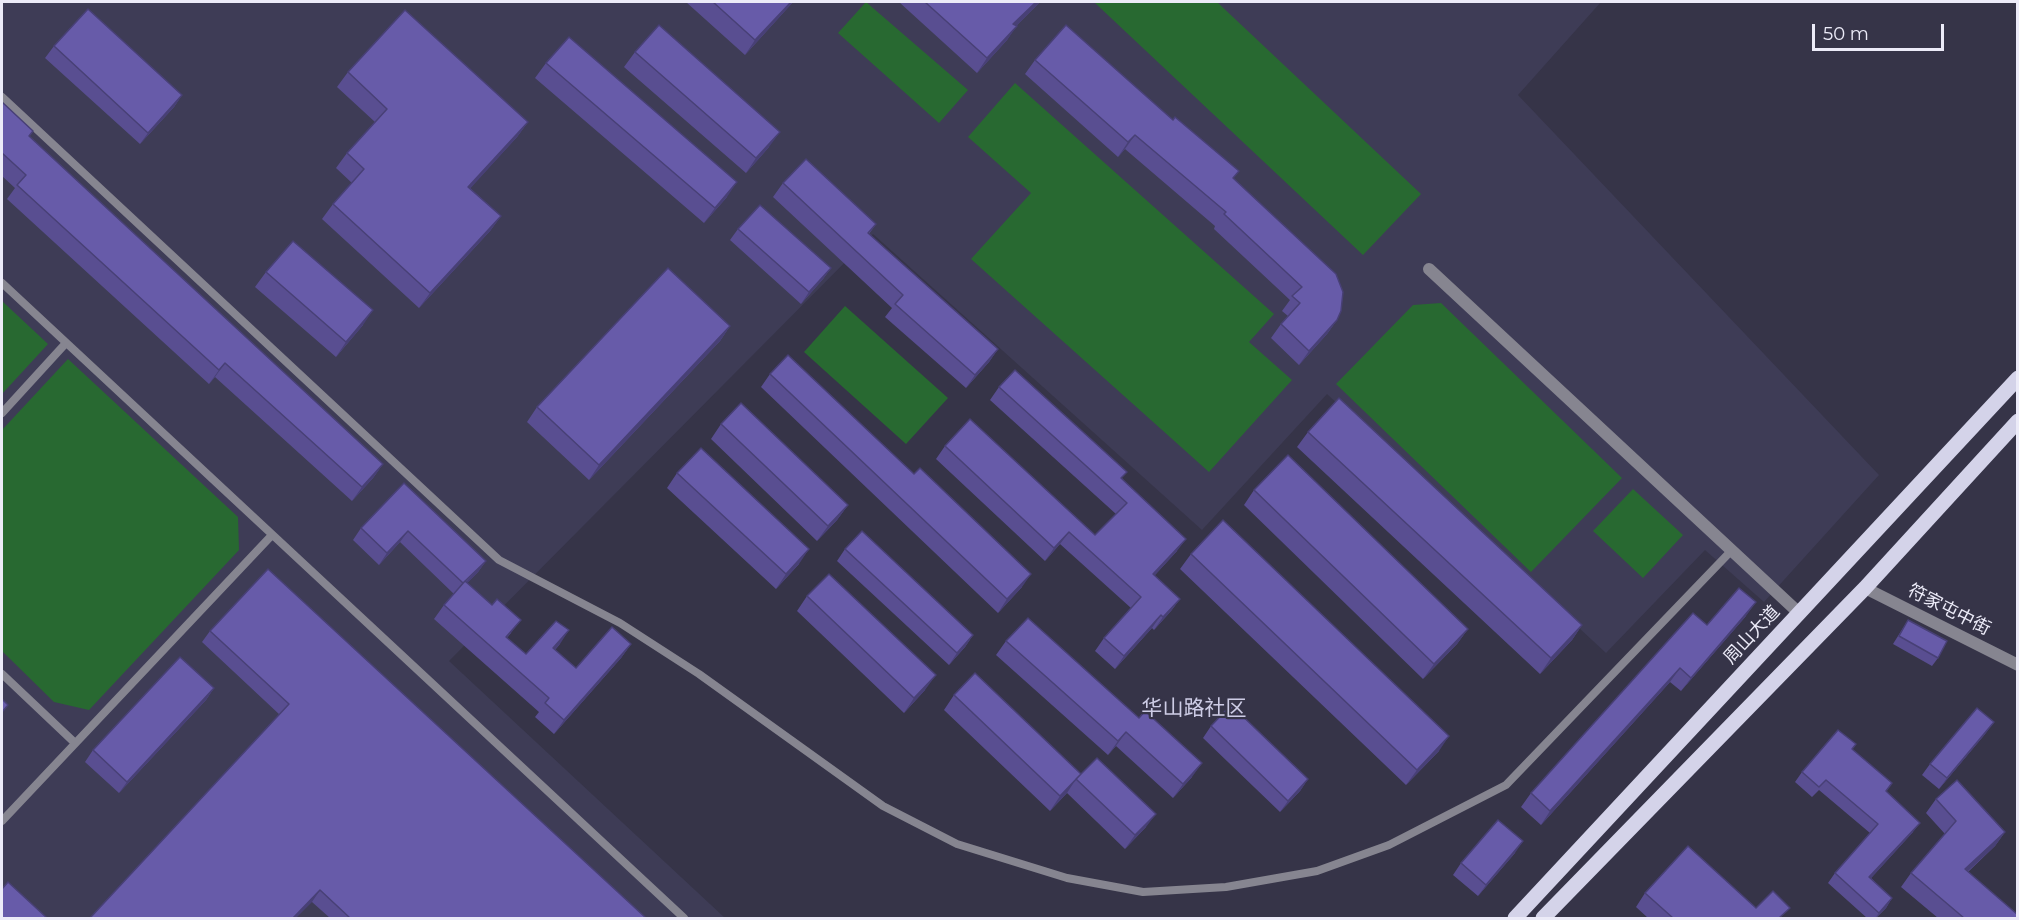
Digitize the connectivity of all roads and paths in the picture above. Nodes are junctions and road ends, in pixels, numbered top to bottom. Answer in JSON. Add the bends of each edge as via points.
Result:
{"nodes":[{"id":1,"x":2,"y":97,"type":"edge"},
{"id":2,"x":1429,"y":268,"type":"dead end"},
{"id":3,"x":2,"y":283,"type":"edge"},
{"id":4,"x":66,"y":343,"type":"junction"},
{"id":5,"x":2018,"y":378,"type":"edge"},
{"id":6,"x":2,"y":413,"type":"edge"},
{"id":7,"x":2018,"y":421,"type":"edge"},
{"id":8,"x":272,"y":535,"type":"junction"},
{"id":9,"x":1732,"y":550,"type":"junction"},
{"id":10,"x":1865,"y":588,"type":"junction"},
{"id":11,"x":1799,"y":613,"type":"junction"},
{"id":12,"x":2018,"y":665,"type":"edge"},
{"id":13,"x":2,"y":674,"type":"edge"},
{"id":14,"x":75,"y":743,"type":"junction"},
{"id":15,"x":2,"y":821,"type":"edge"},
{"id":16,"x":684,"y":918,"type":"edge"},
{"id":17,"x":1515,"y":918,"type":"edge"},
{"id":18,"x":1543,"y":918,"type":"edge"}],
"edges":[{"from":1,"to":9,"type":"lane","via":[[499,560],[620,623],[699,674],[884,806],[957,844],[1067,878],[1143,892],[1226,887],[1317,871],[1389,845],[1506,786]]},
{"from":2,"to":9,"type":"street"},
{"from":3,"to":4,"type":"lane"},
{"from":4,"to":6,"type":"lane"},
{"from":4,"to":8,"type":"lane"},
{"from":5,"to":11,"type":"main road","name":"周山大道"},
{"from":7,"to":10,"type":"main road"},
{"from":8,"to":14,"type":"lane"},
{"from":8,"to":16,"type":"lane"},
{"from":9,"to":11,"type":"street"},
{"from":10,"to":12,"type":"street","name":"符家屯中街"},
{"from":10,"to":18,"type":"main road"},
{"from":11,"to":17,"type":"main road","name":"周山大道"},
{"from":13,"to":14,"type":"lane"},
{"from":14,"to":15,"type":"lane"}]}
